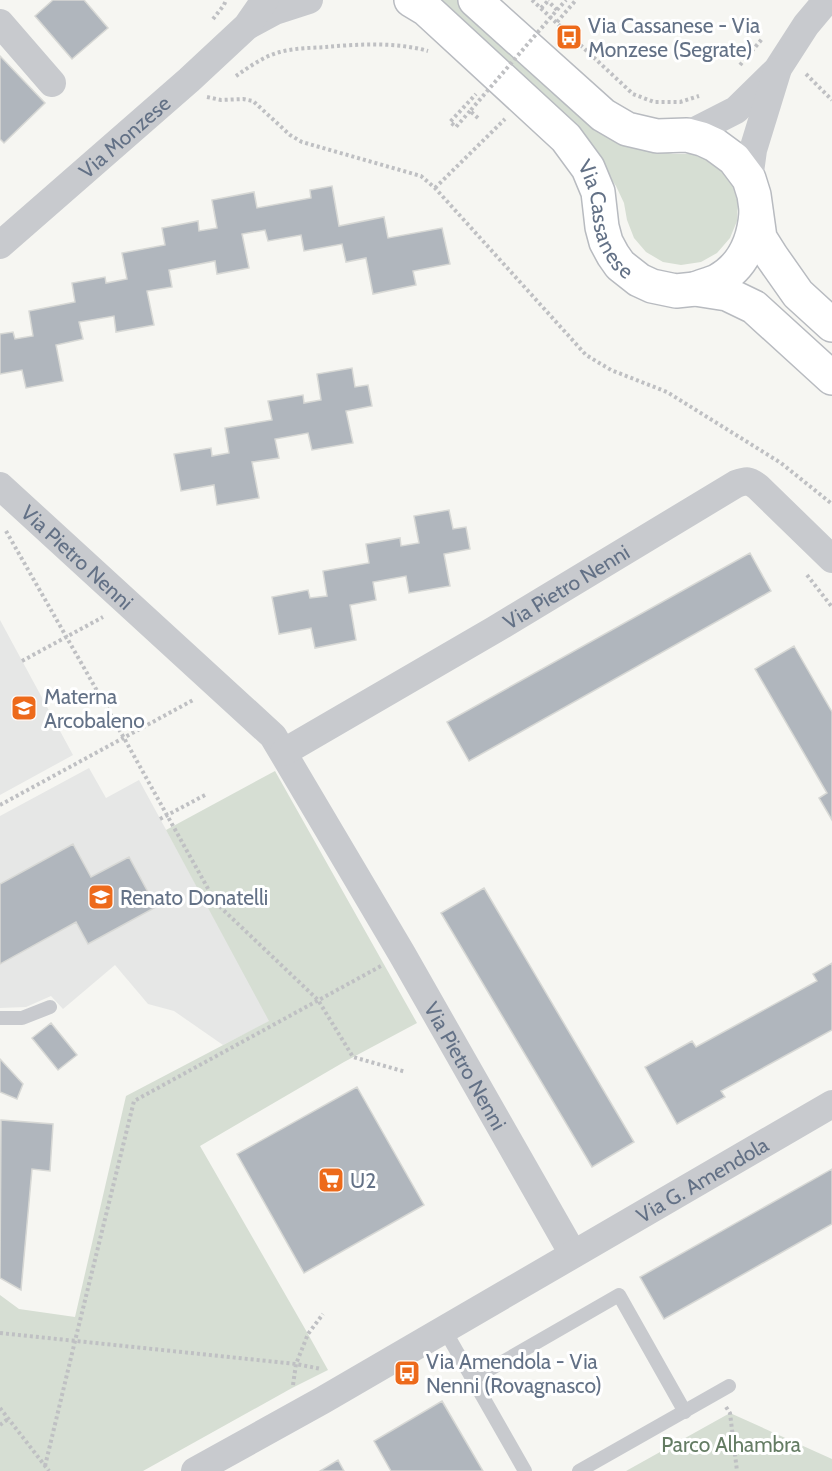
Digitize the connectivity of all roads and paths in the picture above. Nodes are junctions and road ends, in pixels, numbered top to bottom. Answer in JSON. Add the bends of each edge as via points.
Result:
{"nodes":[{"id":1,"x":265,"y":0,"type":"edge"},
{"id":2,"x":309,"y":0,"type":"edge"},
{"id":3,"x":411,"y":0,"type":"edge"},
{"id":4,"x":475,"y":0,"type":"edge"},
{"id":5,"x":532,"y":0,"type":"edge"},
{"id":6,"x":566,"y":0,"type":"edge"},
{"id":7,"x":576,"y":0,"type":"edge"},
{"id":8,"x":827,"y":0,"type":"edge"},
{"id":9,"x":548,"y":1,"type":"edge"},
{"id":10,"x":541,"y":8,"type":"junction"},
{"id":11,"x":558,"y":10,"type":"junction"},
{"id":12,"x":556,"y":22,"type":"junction"},
{"id":13,"x":0,"y":23,"type":"edge"},
{"id":14,"x":247,"y":26,"type":"junction"},
{"id":15,"x":765,"y":36,"type":"dead end"},
{"id":16,"x":434,"y":55,"type":"dead end"},
{"id":17,"x":790,"y":70,"type":"junction"},
{"id":18,"x":735,"y":71,"type":"dead end"},
{"id":19,"x":234,"y":77,"type":"dead end"},
{"id":20,"x":52,"y":83,"type":"dead end"},
{"id":21,"x":470,"y":87,"type":"dead end"},
{"id":22,"x":215,"y":90,"type":"dead end"},
{"id":23,"x":707,"y":94,"type":"dead end"},
{"id":24,"x":832,"y":100,"type":"edge"},
{"id":25,"x":470,"y":111,"type":"junction"},
{"id":26,"x":498,"y":112,"type":"dead end"},
{"id":27,"x":478,"y":118,"type":"dead end"},
{"id":28,"x":687,"y":135,"type":"junction"},
{"id":29,"x":749,"y":180,"type":"junction"},
{"id":30,"x":435,"y":188,"type":"junction"},
{"id":31,"x":756,"y":212,"type":"junction"},
{"id":32,"x":0,"y":245,"type":"edge"},
{"id":33,"x":695,"y":289,"type":"junction"},
{"id":34,"x":832,"y":325,"type":"edge"},
{"id":35,"x":832,"y":378,"type":"edge"},
{"id":36,"x":0,"y":486,"type":"edge"},
{"id":37,"x":832,"y":504,"type":"edge"},
{"id":38,"x":6,"y":529,"type":"dead end"},
{"id":39,"x":832,"y":559,"type":"edge"},
{"id":40,"x":104,"y":617,"type":"dead end"},
{"id":41,"x":67,"y":637,"type":"junction"},
{"id":42,"x":22,"y":661,"type":"dead end"},
{"id":43,"x":220,"y":686,"type":"junction"},
{"id":44,"x":124,"y":738,"type":"junction"},
{"id":45,"x":284,"y":752,"type":"junction"},
{"id":46,"x":205,"y":795,"type":"dead end"},
{"id":47,"x":0,"y":805,"type":"edge"},
{"id":48,"x":167,"y":814,"type":"junction"},
{"id":49,"x":160,"y":819,"type":"dead end"},
{"id":50,"x":384,"y":965,"type":"dead end"},
{"id":51,"x":318,"y":1000,"type":"junction"},
{"id":52,"x":50,"y":1007,"type":"dead end"},
{"id":53,"x":0,"y":1018,"type":"edge"},
{"id":54,"x":406,"y":1071,"type":"dead end"},
{"id":55,"x":832,"y":1104,"type":"edge"},
{"id":56,"x":573,"y":1254,"type":"junction"},
{"id":57,"x":322,"y":1314,"type":"dead end"},
{"id":58,"x":444,"y":1329,"type":"junction"},
{"id":59,"x":0,"y":1333,"type":"edge"},
{"id":60,"x":75,"y":1341,"type":"junction"},
{"id":61,"x":296,"y":1364,"type":"junction"},
{"id":62,"x":473,"y":1379,"type":"junction"},
{"id":63,"x":723,"y":1390,"type":"joint"},
{"id":64,"x":0,"y":1408,"type":"edge"},
{"id":65,"x":306,"y":1409,"type":"junction"},
{"id":66,"x":685,"y":1412,"type":"junction"},
{"id":67,"x":8,"y":1419,"type":"junction"},
{"id":68,"x":0,"y":1425,"type":"edge"},
{"id":69,"x":45,"y":1466,"type":"junction"},
{"id":70,"x":50,"y":1471,"type":"edge"},
{"id":71,"x":195,"y":1471,"type":"edge"},
{"id":72,"x":525,"y":1471,"type":"edge"},
{"id":73,"x":579,"y":1471,"type":"edge"},
{"id":74,"x":737,"y":1471,"type":"edge"}],
"edges":[{"from":1,"to":14,"type":"street"},
{"from":2,"to":14,"type":"street","via":[[275,11]]},
{"from":3,"to":33,"type":"main road","name":"Via Cassanese","via":[[426,9],[566,138],[588,168],[598,192],[606,242],[620,265],[652,286],[676,291]]},
{"from":4,"to":28,"type":"main road","via":[[603,115],[627,129],[657,136]]},
{"from":5,"to":10,"type":"path"},
{"from":6,"to":11,"type":"path"},
{"from":7,"to":12,"type":"path"},
{"from":8,"to":17,"type":"street","via":[[806,25]]},
{"from":9,"to":10,"type":"path"},
{"from":9,"to":11,"type":"path","bridge":true},
{"from":10,"to":12,"type":"path"},
{"from":11,"to":25,"type":"path","bridge":true},
{"from":12,"to":23,"type":"path","via":[[633,94],[654,102],[680,102]]},
{"from":13,"to":20,"type":"street"},
{"from":14,"to":32,"type":"street","name":"Via Monzese"},
{"from":15,"to":18,"type":"path"},
{"from":16,"to":19,"type":"path","via":[[408,47],[358,44],[300,48],[278,52]]},
{"from":17,"to":24,"type":"path","via":[[805,73]]},
{"from":17,"to":28,"type":"street","via":[[736,110]]},
{"from":17,"to":29,"type":"street","via":[[753,150]]},
{"from":21,"to":25,"type":"path","via":[[477,93],[450,122],[456,127]]},
{"from":22,"to":30,"type":"path","via":[[206,97],[253,101],[302,142],[421,176]]},
{"from":25,"to":27,"type":"path","bridge":true},
{"from":26,"to":30,"type":"path","via":[[505,119]]},
{"from":28,"to":29,"type":"main road","via":[[725,151]]},
{"from":29,"to":31,"type":"main road"},
{"from":30,"to":37,"type":"path","via":[[586,355],[611,370],[667,392],[781,463]]},
{"from":31,"to":33,"type":"main road","via":[[751,243],[737,264],[718,280]]},
{"from":31,"to":34,"type":"main road","via":[[760,238],[772,257],[798,294]]},
{"from":33,"to":35,"type":"main road","name":"Via Cassanese","via":[[727,294],[754,307]]},
{"from":36,"to":43,"type":"street","name":"Via Pietro Nenni"},
{"from":38,"to":41,"type":"path"},
{"from":39,"to":45,"type":"street","name":"Via Pietro Nenni","via":[[758,488],[743,481]]},
{"from":40,"to":41,"type":"path"},
{"from":41,"to":42,"type":"path"},
{"from":41,"to":44,"type":"path"},
{"from":43,"to":44,"type":"path"},
{"from":43,"to":45,"type":"street","name":"Via Pietro Nenni","via":[[273,736]]},
{"from":44,"to":47,"type":"path"},
{"from":44,"to":48,"type":"path"},
{"from":45,"to":56,"type":"street","name":"Via Pietro Nenni"},
{"from":46,"to":48,"type":"path"},
{"from":48,"to":49,"type":"path"},
{"from":48,"to":51,"type":"path","via":[[216,903]]},
{"from":50,"to":51,"type":"path"},
{"from":51,"to":54,"type":"path","via":[[352,1058]]},
{"from":51,"to":60,"type":"path","via":[[134,1101]]},
{"from":52,"to":53,"type":"lane","via":[[22,1018]]},
{"from":55,"to":56,"type":"street","name":"Via G. Amendola"},
{"from":56,"to":58,"type":"street","name":"Via G. Amendola"},
{"from":57,"to":61,"type":"path","via":[[308,1334]]},
{"from":58,"to":62,"type":"lane"},
{"from":58,"to":65,"type":"street","name":"Via G. Amendola"},
{"from":59,"to":60,"type":"path"},
{"from":60,"to":61,"type":"path"},
{"from":60,"to":69,"type":"path"},
{"from":61,"to":65,"type":"path","via":[[292,1388]]},
{"from":62,"to":66,"type":"lane","via":[[619,1295]]},
{"from":62,"to":72,"type":"lane"},
{"from":63,"to":66,"type":"lane"},
{"from":63,"to":74,"type":"path"},
{"from":64,"to":67,"type":"path"},
{"from":65,"to":71,"type":"street","name":"Via G. Amendola"},
{"from":66,"to":73,"type":"lane"},
{"from":67,"to":68,"type":"path"},
{"from":67,"to":69,"type":"path"},
{"from":69,"to":70,"type":"path"}]}
